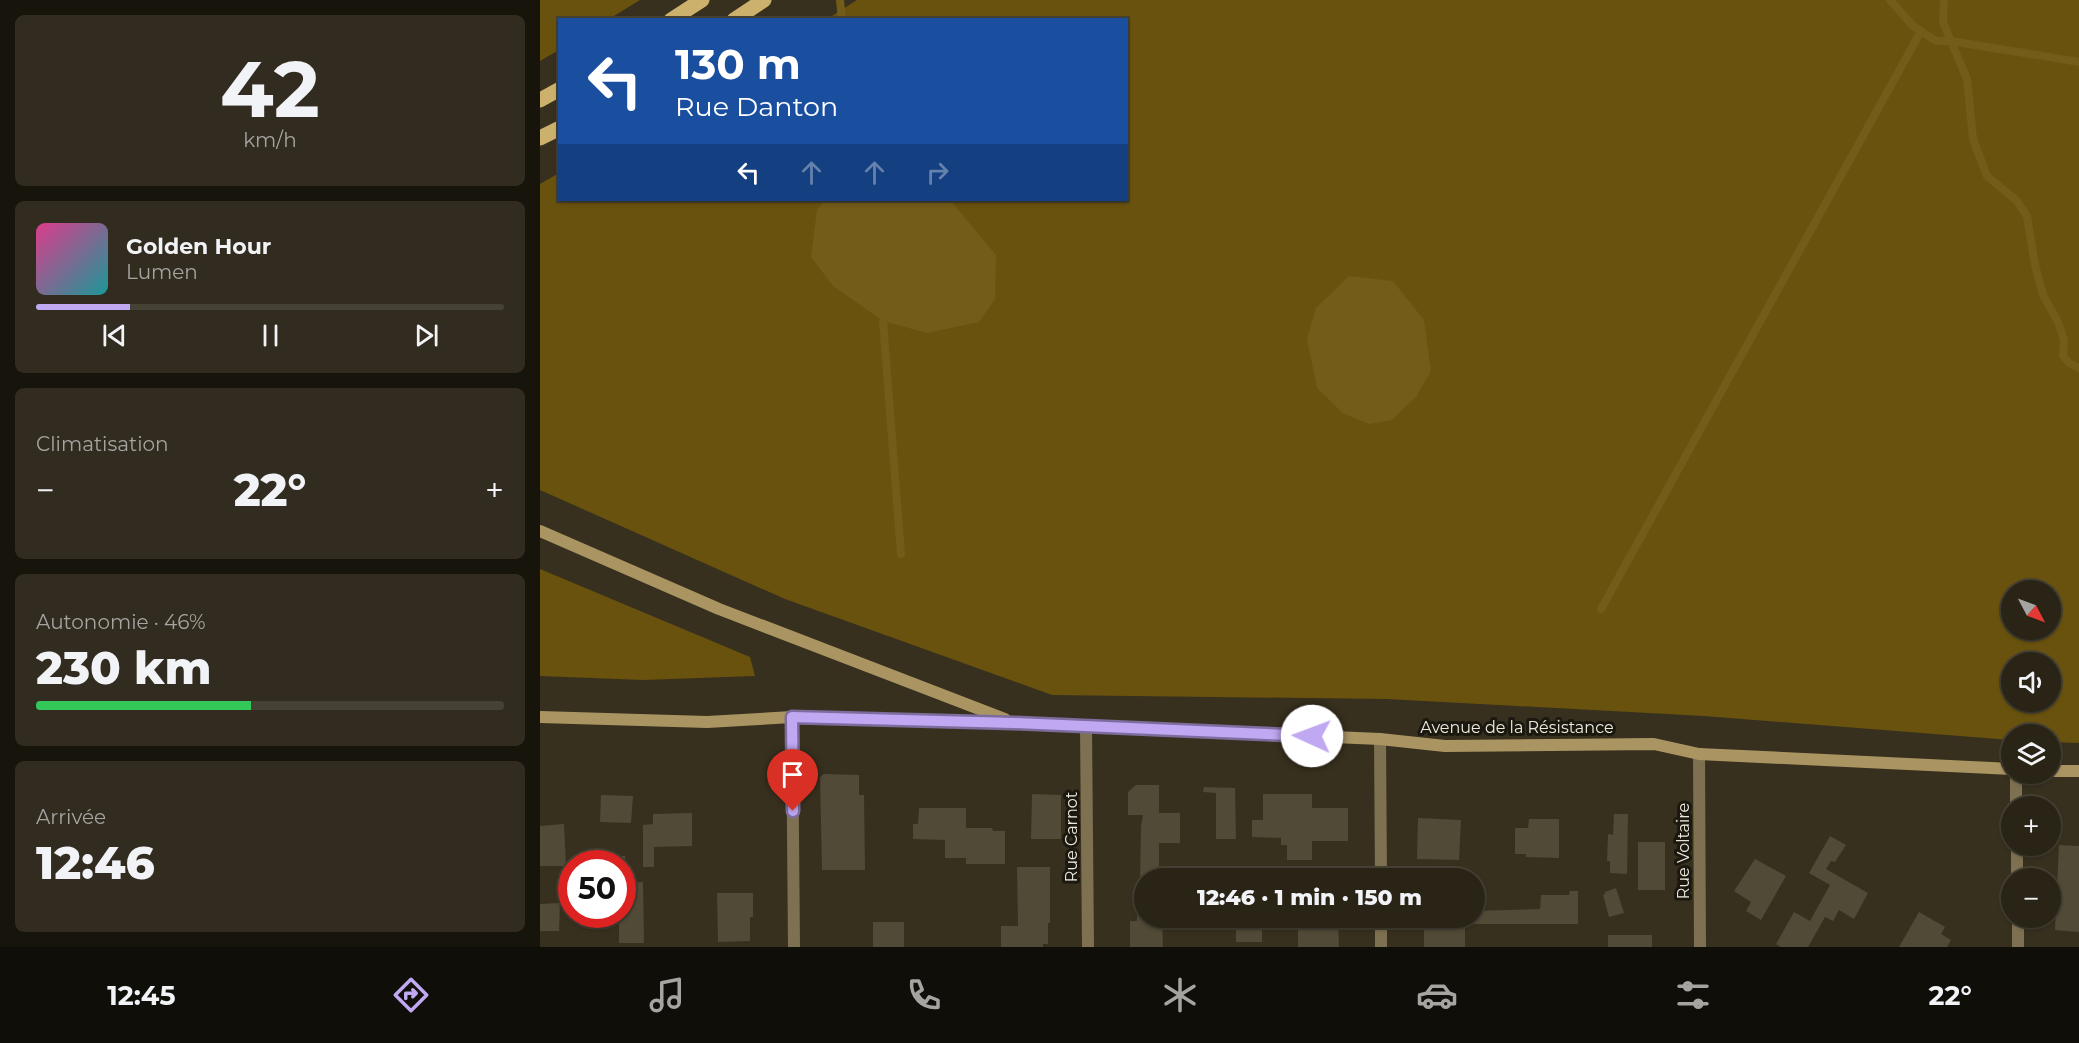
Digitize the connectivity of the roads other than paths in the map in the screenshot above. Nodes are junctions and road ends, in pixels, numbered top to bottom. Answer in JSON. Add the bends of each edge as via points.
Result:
{"nodes":[{"id":1,"x":702,"y":0,"type":"edge"},
{"id":2,"x":764,"y":0,"type":"edge"},
{"id":3,"x":674,"y":18,"type":"edge"},
{"id":4,"x":737,"y":18,"type":"edge"},
{"id":5,"x":558,"y":90,"type":"edge"},
{"id":6,"x":540,"y":100,"type":"edge"},
{"id":7,"x":558,"y":129,"type":"edge"},
{"id":8,"x":540,"y":138,"type":"edge"},
{"id":9,"x":540,"y":531,"type":"edge"},
{"id":10,"x":540,"y":717,"type":"edge"},
{"id":11,"x":792,"y":717,"type":"junction"},
{"id":12,"x":1014,"y":723,"type":"junction"},
{"id":13,"x":1086,"y":727,"type":"junction"},
{"id":14,"x":1380,"y":739,"type":"junction"},
{"id":15,"x":1699,"y":754,"type":"junction"},
{"id":16,"x":2001,"y":768,"type":"edge"},
{"id":17,"x":2061,"y":771,"type":"edge"},
{"id":18,"x":2079,"y":771,"type":"edge"},
{"id":19,"x":1381,"y":868,"type":"edge"},
{"id":20,"x":1381,"y":928,"type":"edge"},
{"id":21,"x":2018,"y":928,"type":"edge"},
{"id":22,"x":794,"y":947,"type":"edge"},
{"id":23,"x":1088,"y":947,"type":"edge"},
{"id":24,"x":1381,"y":947,"type":"edge"},
{"id":25,"x":1700,"y":947,"type":"edge"},
{"id":26,"x":2018,"y":947,"type":"edge"}],
"edges":[{"from":1,"to":3,"type":"main road"},
{"from":2,"to":4,"type":"main road"},
{"from":5,"to":6,"type":"main road"},
{"from":7,"to":8,"type":"main road"},
{"from":9,"to":12,"type":"main road","via":[[719,609]]},
{"from":10,"to":11,"type":"main road","name":"Avenue de la Résistance","via":[[707,722]]},
{"from":11,"to":12,"type":"main road","name":"Avenue de la Résistance"},
{"from":11,"to":22,"type":"street"},
{"from":12,"to":13,"type":"main road","name":"Avenue de la Résistance"},
{"from":13,"to":14,"type":"main road","name":"Avenue de la Résistance"},
{"from":13,"to":23,"type":"street","name":"Rue Carnot"},
{"from":14,"to":15,"type":"main road","name":"Avenue de la Résistance","via":[[1445,746],[1654,744]]},
{"from":14,"to":19,"type":"street"},
{"from":15,"to":16,"type":"main road","name":"Avenue de la Résistance"},
{"from":15,"to":25,"type":"street","name":"Rue Voltaire"},
{"from":17,"to":18,"type":"main road"},
{"from":20,"to":24,"type":"street"},
{"from":21,"to":26,"type":"street"}]}
